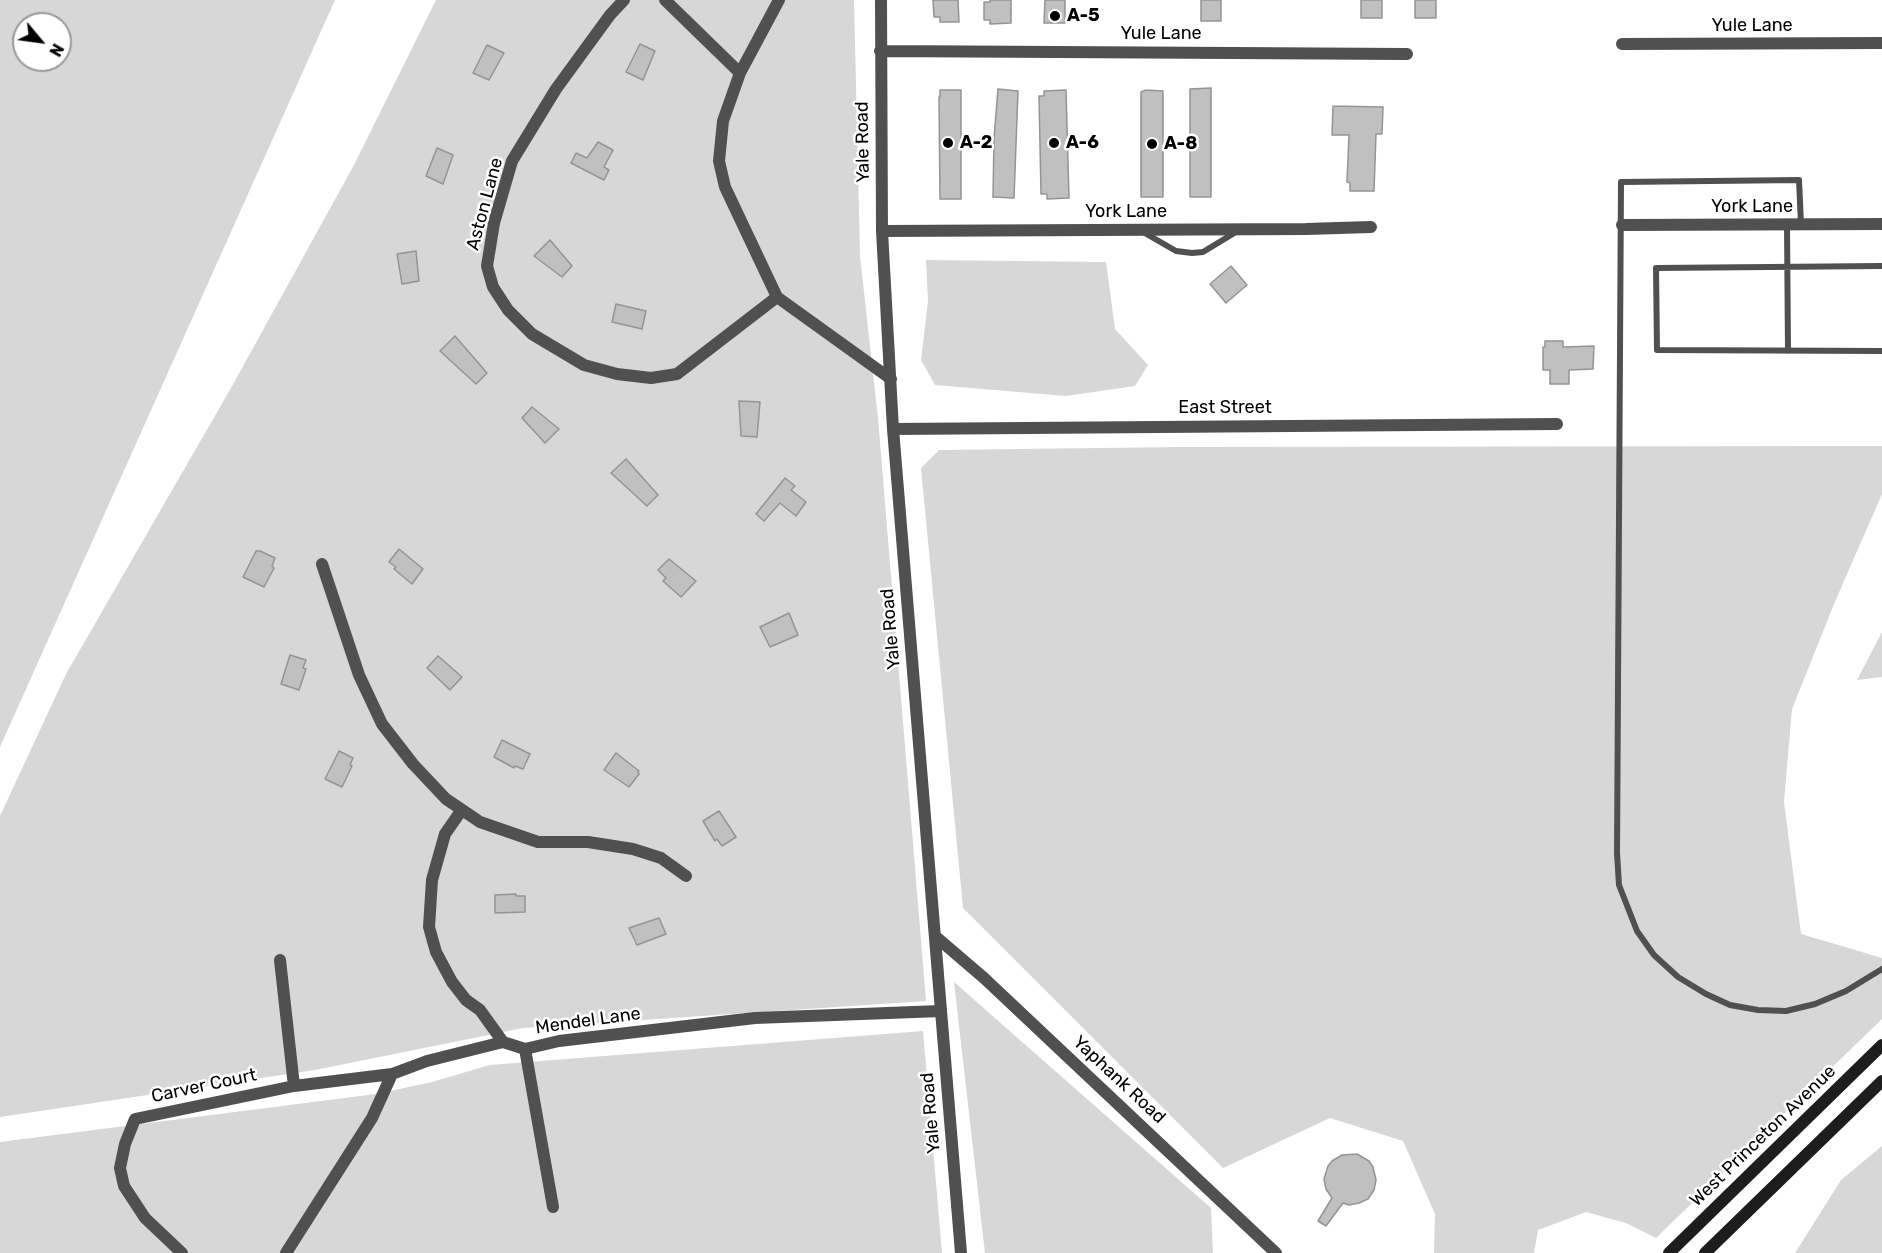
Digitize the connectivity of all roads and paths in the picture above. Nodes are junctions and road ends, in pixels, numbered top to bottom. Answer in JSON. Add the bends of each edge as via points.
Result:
{"nodes":[{"id":1,"x":624,"y":0,"type":"edge"},
{"id":2,"x":665,"y":0,"type":"edge"},
{"id":3,"x":779,"y":0,"type":"edge"},
{"id":4,"x":881,"y":0,"type":"edge"},
{"id":5,"x":1882,"y":43,"type":"edge"},
{"id":6,"x":1622,"y":45,"type":"dead end"},
{"id":7,"x":880,"y":51,"type":"junction"},
{"id":8,"x":1407,"y":54,"type":"dead end"},
{"id":9,"x":741,"y":73,"type":"junction"},
{"id":10,"x":1801,"y":224,"type":"junction"},
{"id":11,"x":1882,"y":224,"type":"edge"},
{"id":12,"x":1622,"y":225,"type":"junction"},
{"id":13,"x":1787,"y":225,"type":"junction"},
{"id":14,"x":1371,"y":227,"type":"dead end"},
{"id":15,"x":1140,"y":230,"type":"junction"},
{"id":16,"x":1238,"y":230,"type":"junction"},
{"id":17,"x":882,"y":231,"type":"junction"},
{"id":18,"x":1882,"y":266,"type":"edge"},
{"id":19,"x":1787,"y":267,"type":"junction"},
{"id":20,"x":777,"y":297,"type":"junction"},
{"id":21,"x":1788,"y":351,"type":"junction"},
{"id":22,"x":1882,"y":351,"type":"edge"},
{"id":23,"x":891,"y":379,"type":"junction"},
{"id":24,"x":1557,"y":424,"type":"dead end"},
{"id":25,"x":893,"y":429,"type":"junction"},
{"id":26,"x":322,"y":564,"type":"dead end"},
{"id":27,"x":461,"y":811,"type":"junction"},
{"id":28,"x":686,"y":876,"type":"dead end"},
{"id":29,"x":935,"y":936,"type":"junction"},
{"id":30,"x":280,"y":960,"type":"dead end"},
{"id":31,"x":1882,"y":969,"type":"edge"},
{"id":32,"x":941,"y":1011,"type":"junction"},
{"id":33,"x":503,"y":1042,"type":"junction"},
{"id":34,"x":1882,"y":1045,"type":"edge"},
{"id":35,"x":525,"y":1049,"type":"junction"},
{"id":36,"x":392,"y":1074,"type":"junction"},
{"id":37,"x":1882,"y":1081,"type":"edge"},
{"id":38,"x":294,"y":1086,"type":"junction"},
{"id":39,"x":553,"y":1207,"type":"dead end"},
{"id":40,"x":182,"y":1253,"type":"edge"},
{"id":41,"x":286,"y":1253,"type":"edge"},
{"id":42,"x":961,"y":1253,"type":"edge"},
{"id":43,"x":1276,"y":1253,"type":"edge"},
{"id":44,"x":1669,"y":1253,"type":"edge"},
{"id":45,"x":1705,"y":1253,"type":"edge"}],
"edges":[{"from":1,"to":20,"type":"street","name":"Aston Lane","via":[[556,89],[512,161],[494,223],[487,266],[493,287],[508,310],[532,334],[555,349],[584,365],[651,378],[677,374]]},
{"from":2,"to":9,"type":"street"},
{"from":3,"to":9,"type":"street"},
{"from":4,"to":7,"type":"street","name":"Yale Road"},
{"from":5,"to":6,"type":"street","name":"Yule Lane"},
{"from":7,"to":8,"type":"street","name":"Yule Lane"},
{"from":7,"to":17,"type":"street","name":"Yale Road"},
{"from":9,"to":20,"type":"street","via":[[723,121],[719,160],[725,187]]},
{"from":10,"to":11,"type":"street","name":"York Lane"},
{"from":10,"to":12,"type":"lane","via":[[1799,180],[1621,182]]},
{"from":10,"to":13,"type":"street","name":"York Lane"},
{"from":12,"to":13,"type":"street","name":"York Lane"},
{"from":12,"to":31,"type":"lane","via":[[1617,853],[1619,885],[1626,906],[1654,955],[1678,977],[1730,1005],[1786,1011],[1846,991]]},
{"from":13,"to":19,"type":"lane"},
{"from":14,"to":16,"type":"street","name":"York Lane"},
{"from":15,"to":16,"type":"street","name":"York Lane"},
{"from":15,"to":16,"type":"lane","via":[[1176,251],[1192,253],[1203,252]]},
{"from":15,"to":17,"type":"street","name":"York Lane"},
{"from":17,"to":23,"type":"street","name":"Yale Road"},
{"from":18,"to":19,"type":"lane"},
{"from":19,"to":21,"type":"lane"},
{"from":19,"to":21,"type":"lane","via":[[1656,267],[1657,350]]},
{"from":20,"to":23,"type":"street"},
{"from":21,"to":22,"type":"lane"},
{"from":23,"to":25,"type":"street","name":"Yale Road"},
{"from":24,"to":25,"type":"street","name":"East Street"},
{"from":25,"to":29,"type":"street","name":"Yale Road"},
{"from":26,"to":27,"type":"street","via":[[359,675],[382,724],[413,764]]},
{"from":27,"to":28,"type":"street","via":[[480,822],[538,842],[588,842],[633,849],[661,858]]},
{"from":27,"to":33,"type":"street","via":[[445,834],[432,880],[429,927],[436,952],[452,982],[480,1010]]},
{"from":29,"to":32,"type":"street","name":"Yale Road"},
{"from":29,"to":43,"type":"street","name":"Yaphank Road"},
{"from":30,"to":38,"type":"street"},
{"from":32,"to":35,"type":"street","name":"Mendel Lane","via":[[755,1018],[559,1041]]},
{"from":32,"to":42,"type":"street","name":"Yale Road"},
{"from":33,"to":35,"type":"street","name":"Mendel Lane"},
{"from":33,"to":36,"type":"street","name":"Carver Court"},
{"from":34,"to":44,"type":"street","name":"West Princeton Avenue"},
{"from":35,"to":39,"type":"street"},
{"from":36,"to":38,"type":"street","name":"Carver Court"},
{"from":36,"to":41,"type":"street","via":[[372,1118]]},
{"from":37,"to":45,"type":"street"},
{"from":38,"to":40,"type":"street","name":"Carver Court","via":[[135,1119],[120,1168],[124,1186],[145,1218]]}]}
